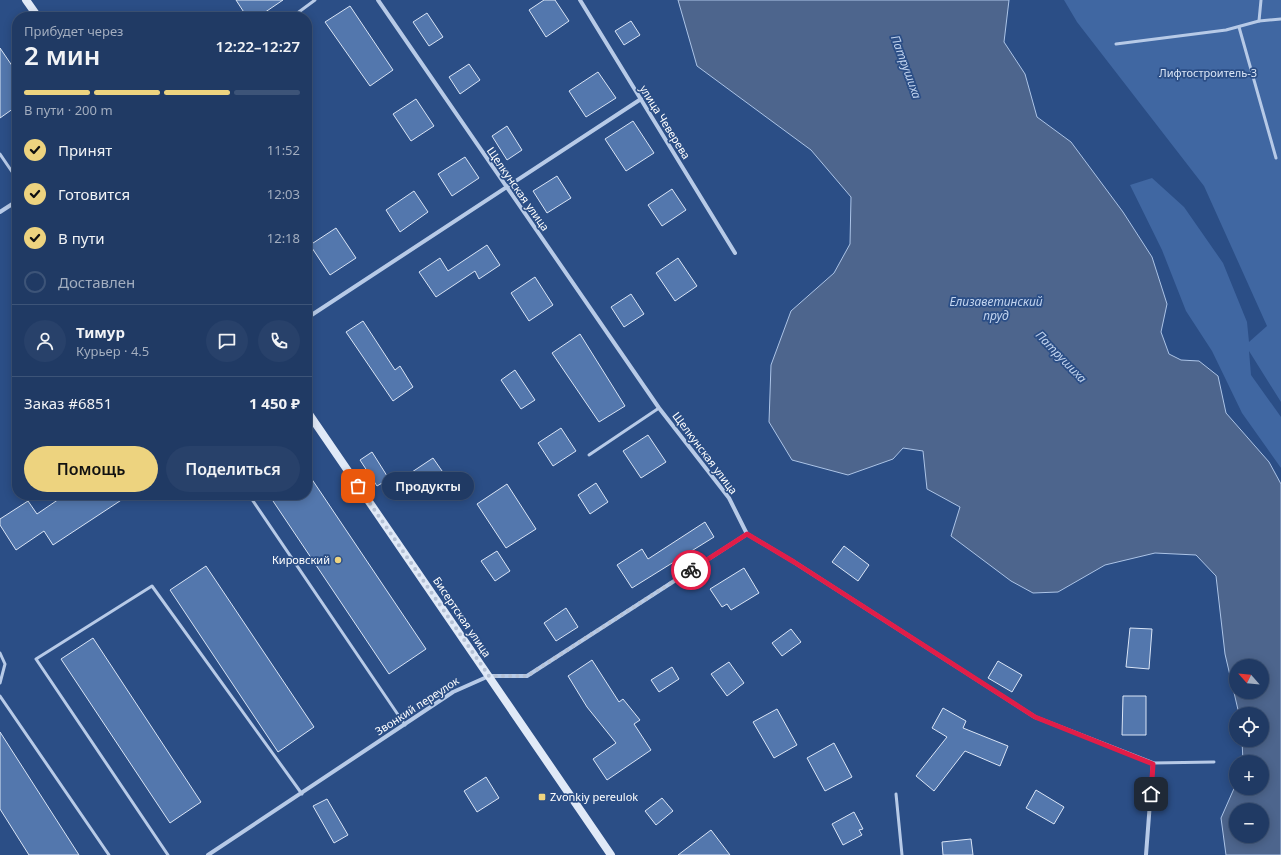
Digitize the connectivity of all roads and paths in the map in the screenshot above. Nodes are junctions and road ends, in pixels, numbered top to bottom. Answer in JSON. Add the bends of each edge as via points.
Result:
{"nodes":[{"id":1,"x":26,"y":0,"type":"edge"},
{"id":2,"x":315,"y":0,"type":"edge"},
{"id":3,"x":378,"y":0,"type":"edge"},
{"id":4,"x":580,"y":0,"type":"edge"},
{"id":5,"x":1261,"y":0,"type":"edge"},
{"id":6,"x":34,"y":12,"type":"edge"},
{"id":7,"x":299,"y":12,"type":"edge"},
{"id":8,"x":1281,"y":19,"type":"edge"},
{"id":9,"x":1259,"y":22,"type":"junction"},
{"id":10,"x":1239,"y":27,"type":"junction"},
{"id":11,"x":1116,"y":44,"type":"dead end"},
{"id":12,"x":641,"y":99,"type":"junction"},
{"id":13,"x":0,"y":154,"type":"edge"},
{"id":14,"x":1276,"y":158,"type":"dead end"},
{"id":15,"x":12,"y":172,"type":"edge"},
{"id":16,"x":506,"y":187,"type":"junction"},
{"id":17,"x":12,"y":204,"type":"edge"},
{"id":18,"x":0,"y":212,"type":"edge"},
{"id":19,"x":735,"y":252,"type":"dead end"},
{"id":20,"x":312,"y":315,"type":"edge"},
{"id":21,"x":659,"y":408,"type":"junction"},
{"id":22,"x":312,"y":418,"type":"edge"},
{"id":23,"x":590,"y":455,"type":"dead end"},
{"id":24,"x":252,"y":500,"type":"edge"},
{"id":25,"x":747,"y":534,"type":"junction"},
{"id":26,"x":0,"y":653,"type":"edge"},
{"id":27,"x":489,"y":676,"type":"junction"},
{"id":28,"x":0,"y":683,"type":"edge"},
{"id":29,"x":0,"y":696,"type":"edge"},
{"id":30,"x":405,"y":725,"type":"junction"},
{"id":31,"x":1214,"y":762,"type":"dead end"},
{"id":32,"x":1153,"y":764,"type":"junction"},
{"id":33,"x":302,"y":794,"type":"junction"},
{"id":34,"x":896,"y":794,"type":"dead end"},
{"id":35,"x":109,"y":855,"type":"edge"},
{"id":36,"x":168,"y":855,"type":"edge"},
{"id":37,"x":208,"y":855,"type":"edge"},
{"id":38,"x":611,"y":855,"type":"edge"},
{"id":39,"x":902,"y":855,"type":"edge"},
{"id":40,"x":1146,"y":855,"type":"edge"}],
"edges":[{"from":1,"to":6,"type":"main road"},
{"from":2,"to":7,"type":"lane"},
{"from":3,"to":16,"type":"street","name":"Щелкунская улица"},
{"from":4,"to":12,"type":"street","name":"улица Чеверева"},
{"from":5,"to":9,"type":"lane"},
{"from":8,"to":9,"type":"lane"},
{"from":9,"to":10,"type":"lane"},
{"from":10,"to":11,"type":"lane"},
{"from":10,"to":14,"type":"lane"},
{"from":12,"to":16,"type":"street"},
{"from":12,"to":19,"type":"street","name":"улица Чеверева"},
{"from":13,"to":15,"type":"lane"},
{"from":16,"to":20,"type":"street"},
{"from":16,"to":21,"type":"street","name":"Щелкунская улица"},
{"from":17,"to":18,"type":"street"},
{"from":21,"to":23,"type":"lane"},
{"from":21,"to":25,"type":"street","name":"Щелкунская улица","via":[[729,498]]},
{"from":22,"to":27,"type":"main road","name":"Бисертская улица"},
{"from":24,"to":30,"type":"lane"},
{"from":25,"to":27,"type":"street","name":"Звонкий переулок","via":[[527,676]]},
{"from":25,"to":32,"type":"street","via":[[1035,717]]},
{"from":26,"to":28,"type":"lane","via":[[5,664]]},
{"from":27,"to":30,"type":"street","name":"Звонкий переулок","via":[[453,692]]},
{"from":27,"to":38,"type":"main road","name":"Бисертская улица"},
{"from":29,"to":35,"type":"lane"},
{"from":30,"to":33,"type":"street","name":"Звонкий переулок"},
{"from":31,"to":32,"type":"lane"},
{"from":32,"to":40,"type":"street"},
{"from":33,"to":36,"type":"lane","via":[[152,586],[36,659]]},
{"from":33,"to":37,"type":"street","name":"Звонкий переулок"},
{"from":34,"to":39,"type":"lane"}]}
